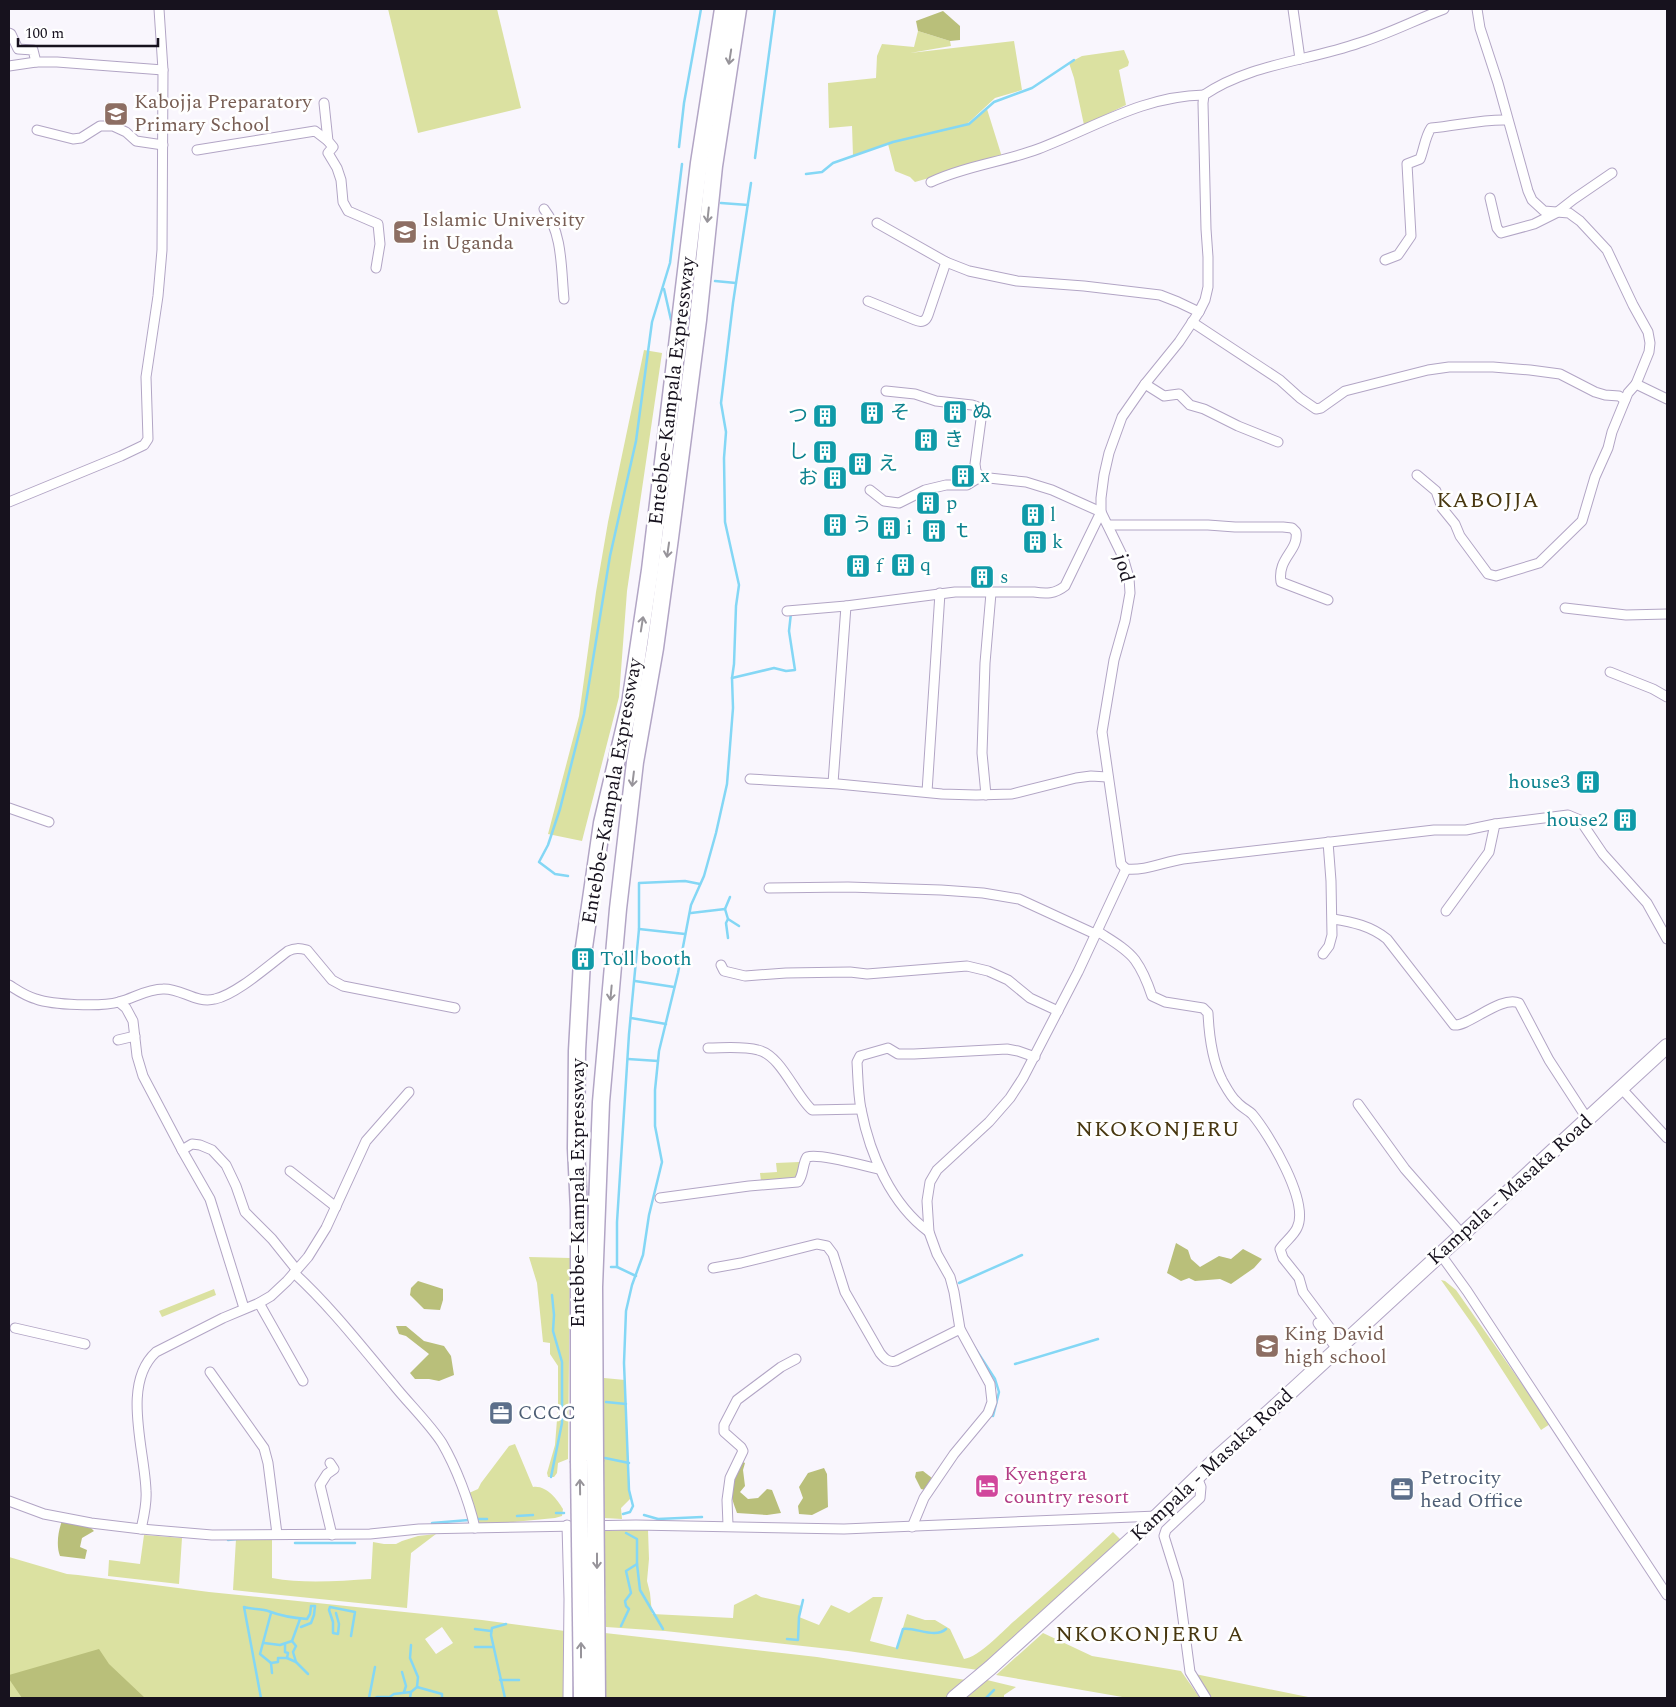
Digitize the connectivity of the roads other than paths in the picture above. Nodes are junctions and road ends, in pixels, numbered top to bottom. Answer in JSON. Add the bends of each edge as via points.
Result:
{"nodes":[{"id":1,"x":159,"y":9,"type":"edge"},
{"id":2,"x":722,"y":9,"type":"edge"},
{"id":3,"x":738,"y":9,"type":"edge"},
{"id":4,"x":1293,"y":9,"type":"edge"},
{"id":5,"x":1444,"y":9,"type":"edge"},
{"id":6,"x":1477,"y":9,"type":"edge"},
{"id":7,"x":9,"y":33,"type":"edge"},
{"id":8,"x":1300,"y":59,"type":"junction"},
{"id":9,"x":36,"y":62,"type":"junction"},
{"id":10,"x":9,"y":66,"type":"edge"},
{"id":11,"x":163,"y":70,"type":"junction"},
{"id":12,"x":1204,"y":95,"type":"junction"},
{"id":13,"x":324,"y":103,"type":"dead end"},
{"id":14,"x":1507,"y":120,"type":"junction"},
{"id":15,"x":327,"y":126,"type":"junction"},
{"id":16,"x":37,"y":130,"type":"dead end"},
{"id":17,"x":315,"y":131,"type":"junction"},
{"id":18,"x":328,"y":141,"type":"junction"},
{"id":19,"x":163,"y":145,"type":"junction"},
{"id":20,"x":197,"y":150,"type":"dead end"},
{"id":21,"x":707,"y":159,"type":"junction"},
{"id":22,"x":1612,"y":173,"type":"dead end"},
{"id":23,"x":931,"y":182,"type":"dead end"},
{"id":24,"x":1490,"y":198,"type":"dead end"},
{"id":25,"x":544,"y":209,"type":"dead end"},
{"id":26,"x":1556,"y":213,"type":"junction"},
{"id":27,"x":877,"y":223,"type":"dead end"},
{"id":28,"x":1385,"y":260,"type":"dead end"},
{"id":29,"x":946,"y":262,"type":"junction"},
{"id":30,"x":376,"y":268,"type":"dead end"},
{"id":31,"x":564,"y":299,"type":"dead end"},
{"id":32,"x":868,"y":301,"type":"dead end"},
{"id":33,"x":1199,"y":312,"type":"junction"},
{"id":34,"x":1192,"y":322,"type":"junction"},
{"id":35,"x":1144,"y":384,"type":"junction"},
{"id":36,"x":1636,"y":384,"type":"junction"},
{"id":37,"x":886,"y":391,"type":"dead end"},
{"id":38,"x":1667,"y":399,"type":"edge"},
{"id":39,"x":1625,"y":400,"type":"junction"},
{"id":40,"x":1278,"y":442,"type":"dead end"},
{"id":41,"x":1417,"y":475,"type":"dead end"},
{"id":42,"x":980,"y":477,"type":"junction"},
{"id":43,"x":870,"y":490,"type":"dead end"},
{"id":44,"x":9,"y":502,"type":"edge"},
{"id":45,"x":1102,"y":512,"type":"junction"},
{"id":46,"x":1108,"y":525,"type":"junction"},
{"id":47,"x":940,"y":593,"type":"junction"},
{"id":48,"x":991,"y":593,"type":"junction"},
{"id":49,"x":1328,"y":600,"type":"dead end"},
{"id":50,"x":846,"y":606,"type":"junction"},
{"id":51,"x":1565,"y":608,"type":"dead end"},
{"id":52,"x":787,"y":611,"type":"dead end"},
{"id":53,"x":1667,"y":614,"type":"edge"},
{"id":54,"x":1610,"y":672,"type":"dead end"},
{"id":55,"x":1667,"y":697,"type":"edge"},
{"id":56,"x":1108,"y":778,"type":"junction"},
{"id":57,"x":750,"y":779,"type":"dead end"},
{"id":58,"x":833,"y":784,"type":"junction"},
{"id":59,"x":927,"y":792,"type":"junction"},
{"id":60,"x":986,"y":795,"type":"junction"},
{"id":61,"x":9,"y":808,"type":"edge"},
{"id":62,"x":48,"y":822,"type":"dead end"},
{"id":63,"x":1495,"y":824,"type":"junction"},
{"id":64,"x":1328,"y":842,"type":"junction"},
{"id":65,"x":1126,"y":870,"type":"junction"},
{"id":66,"x":769,"y":888,"type":"dead end"},
{"id":67,"x":1446,"y":911,"type":"dead end"},
{"id":68,"x":1332,"y":919,"type":"junction"},
{"id":69,"x":1096,"y":933,"type":"junction"},
{"id":70,"x":1667,"y":939,"type":"edge"},
{"id":71,"x":1323,"y":954,"type":"dead end"},
{"id":72,"x":721,"y":965,"type":"dead end"},
{"id":73,"x":9,"y":985,"type":"edge"},
{"id":74,"x":119,"y":1002,"type":"junction"},
{"id":75,"x":455,"y":1008,"type":"dead end"},
{"id":76,"x":1058,"y":1011,"type":"junction"},
{"id":77,"x":136,"y":1036,"type":"junction"},
{"id":78,"x":118,"y":1040,"type":"dead end"},
{"id":79,"x":1667,"y":1046,"type":"edge"},
{"id":80,"x":708,"y":1048,"type":"dead end"},
{"id":81,"x":1035,"y":1056,"type":"junction"},
{"id":82,"x":1621,"y":1088,"type":"junction"},
{"id":83,"x":409,"y":1092,"type":"dead end"},
{"id":84,"x":1358,"y":1104,"type":"dead end"},
{"id":85,"x":861,"y":1109,"type":"junction"},
{"id":86,"x":1588,"y":1120,"type":"junction"},
{"id":87,"x":1667,"y":1138,"type":"edge"},
{"id":88,"x":182,"y":1150,"type":"junction"},
{"id":89,"x":1279,"y":1165,"type":"dead end"},
{"id":90,"x":880,"y":1169,"type":"junction"},
{"id":91,"x":290,"y":1171,"type":"dead end"},
{"id":92,"x":660,"y":1198,"type":"dead end"},
{"id":93,"x":336,"y":1207,"type":"junction"},
{"id":94,"x":929,"y":1232,"type":"junction"},
{"id":95,"x":1462,"y":1234,"type":"junction"},
{"id":96,"x":1441,"y":1255,"type":"junction"},
{"id":97,"x":713,"y":1268,"type":"dead end"},
{"id":98,"x":295,"y":1271,"type":"junction"},
{"id":99,"x":258,"y":1303,"type":"junction"},
{"id":100,"x":244,"y":1308,"type":"junction"},
{"id":101,"x":16,"y":1328,"type":"dead end"},
{"id":102,"x":960,"y":1329,"type":"junction"},
{"id":103,"x":85,"y":1344,"type":"dead end"},
{"id":104,"x":1339,"y":1347,"type":"junction"},
{"id":105,"x":796,"y":1359,"type":"dead end"},
{"id":106,"x":210,"y":1372,"type":"dead end"},
{"id":107,"x":303,"y":1380,"type":"dead end"},
{"id":108,"x":587,"y":1461,"type":"junction"},
{"id":109,"x":330,"y":1463,"type":"dead end"},
{"id":110,"x":1196,"y":1477,"type":"junction"},
{"id":111,"x":9,"y":1501,"type":"edge"},
{"id":112,"x":1157,"y":1516,"type":"junction"},
{"id":113,"x":728,"y":1525,"type":"junction"},
{"id":114,"x":567,"y":1526,"type":"junction"},
{"id":115,"x":912,"y":1527,"type":"junction"},
{"id":116,"x":475,"y":1528,"type":"junction"},
{"id":117,"x":141,"y":1529,"type":"junction"},
{"id":118,"x":277,"y":1534,"type":"junction"},
{"id":119,"x":332,"y":1535,"type":"junction"},
{"id":120,"x":1667,"y":1595,"type":"edge"},
{"id":121,"x":568,"y":1698,"type":"edge"},
{"id":122,"x":582,"y":1698,"type":"edge"},
{"id":123,"x":597,"y":1698,"type":"edge"},
{"id":124,"x":954,"y":1698,"type":"edge"},
{"id":125,"x":1206,"y":1698,"type":"edge"}],
"edges":[{"from":1,"to":11,"type":"street"},
{"from":2,"to":21,"type":"highway","name":"Entebbe–Kampala Expressway"},
{"from":3,"to":21,"type":"highway","name":"Entebbe–Kampala Expressway","one_way":true},
{"from":4,"to":8,"type":"street"},
{"from":5,"to":8,"type":"street","via":[[1359,43]]},
{"from":6,"to":14,"type":"street"},
{"from":7,"to":9,"type":"street","via":[[18,49],[33,50]]},
{"from":8,"to":12,"type":"street","via":[[1233,80]]},
{"from":9,"to":10,"type":"street"},
{"from":9,"to":11,"type":"street"},
{"from":11,"to":19,"type":"street"},
{"from":12,"to":23,"type":"street","via":[[1132,108],[1039,149]]},
{"from":12,"to":33,"type":"street","via":[[1208,287]]},
{"from":13,"to":15,"type":"street"},
{"from":14,"to":26,"type":"street","via":[[1532,200],[1544,210]]},
{"from":14,"to":28,"type":"street","via":[[1490,119],[1431,128],[1420,159],[1407,164],[1411,236],[1398,255]]},
{"from":15,"to":17,"type":"street"},
{"from":15,"to":18,"type":"street"},
{"from":16,"to":19,"type":"street","via":[[73,139],[81,138],[100,126],[113,126],[136,141]]},
{"from":17,"to":18,"type":"street"},
{"from":17,"to":20,"type":"street"},
{"from":18,"to":30,"type":"street","via":[[333,147],[328,153],[337,168],[348,212],[378,224],[380,244]]},
{"from":19,"to":44,"type":"street","via":[[162,250],[146,377],[146,443]]},
{"from":21,"to":108,"type":"highway","name":"Entebbe–Kampala Expressway","one_way":true,"via":[[698,320],[655,648],[635,762],[618,909],[601,1102]]},
{"from":108,"to":21,"type":"highway","name":"Entebbe–Kampala Expressway","one_way":true,"via":[[576,1148],[582,962],[602,823],[630,704]]},
{"from":22,"to":26,"type":"street"},
{"from":24,"to":26,"type":"street","via":[[1501,233],[1534,224]]},
{"from":25,"to":31,"type":"street","via":[[550,217],[559,247]]},
{"from":26,"to":36,"type":"street","via":[[1569,214],[1580,221],[1607,250],[1648,332],[1649,352]]},
{"from":27,"to":29,"type":"street"},
{"from":29,"to":32,"type":"street","via":[[923,321]]},
{"from":29,"to":33,"type":"street","via":[[969,271],[1017,281],[1160,295]]},
{"from":33,"to":34,"type":"street"},
{"from":34,"to":35,"type":"street"},
{"from":34,"to":39,"type":"street","via":[[1280,380],[1316,409],[1345,391],[1449,367],[1492,367],[1560,374],[1595,392]]},
{"from":35,"to":40,"type":"street","via":[[1164,396],[1179,394],[1190,405]]},
{"from":35,"to":45,"type":"street","via":[[1127,407],[1114,437],[1102,487]]},
{"from":36,"to":38,"type":"street"},
{"from":36,"to":39,"type":"street"},
{"from":37,"to":42,"type":"street","via":[[981,408],[975,464]]},
{"from":39,"to":41,"type":"street","via":[[1582,521],[1539,563],[1496,576],[1488,574],[1442,508],[1436,491]]},
{"from":42,"to":43,"type":"street","via":[[967,484],[925,490],[899,502],[884,501]]},
{"from":42,"to":45,"type":"street","via":[[1026,482]]},
{"from":45,"to":46,"type":"street","name":"jod"},
{"from":45,"to":48,"type":"street","via":[[1069,579],[1060,590],[1046,594]]},
{"from":46,"to":49,"type":"street","via":[[1208,524],[1292,528],[1296,532],[1296,543],[1280,571],[1281,582]]},
{"from":46,"to":56,"type":"street","name":"jod","via":[[1130,578],[1130,592],[1102,732]]},
{"from":47,"to":48,"type":"street"},
{"from":47,"to":50,"type":"street"},
{"from":47,"to":59,"type":"street"},
{"from":48,"to":60,"type":"street","via":[[982,752]]},
{"from":50,"to":52,"type":"street"},
{"from":50,"to":58,"type":"street"},
{"from":51,"to":53,"type":"street","via":[[1626,615]]},
{"from":54,"to":55,"type":"street"},
{"from":56,"to":60,"type":"street","via":[[1076,778],[1029,791]]},
{"from":56,"to":65,"type":"street","name":"jod","via":[[1121,864]]},
{"from":57,"to":58,"type":"street"},
{"from":58,"to":59,"type":"street"},
{"from":59,"to":60,"type":"street"},
{"from":61,"to":62,"type":"street"},
{"from":63,"to":64,"type":"street","via":[[1466,830],[1434,830]]},
{"from":63,"to":67,"type":"street","via":[[1489,852]]},
{"from":63,"to":70,"type":"street","via":[[1568,815],[1580,820],[1603,854],[1647,903]]},
{"from":64,"to":65,"type":"street","via":[[1183,859]]},
{"from":64,"to":68,"type":"street"},
{"from":65,"to":69,"type":"street"},
{"from":66,"to":69,"type":"street","via":[[848,887],[983,893],[1019,899]]},
{"from":68,"to":71,"type":"street","via":[[1332,940]]},
{"from":68,"to":86,"type":"street","via":[[1360,924],[1387,939],[1454,1025],[1464,1024],[1498,1006],[1519,1003],[1548,1060]]},
{"from":69,"to":76,"type":"street"},
{"from":69,"to":104,"type":"street","via":[[1135,959],[1152,996],[1165,1002],[1203,1008],[1208,1013],[1210,1041],[1222,1078],[1236,1102],[1252,1114],[1270,1140],[1285,1165],[1297,1198],[1298,1228],[1280,1249],[1299,1278],[1302,1292]]},
{"from":72,"to":76,"type":"street","via":[[724,971],[745,976],[867,974],[967,966],[1008,980],[1030,998]]},
{"from":73,"to":74,"type":"street","via":[[31,997],[57,1003]]},
{"from":74,"to":75,"type":"street","via":[[165,988],[201,1000],[214,999],[234,991],[288,951],[301,948],[307,950],[332,980],[343,986]]},
{"from":74,"to":77,"type":"street","via":[[134,1021]]},
{"from":76,"to":81,"type":"street"},
{"from":77,"to":78,"type":"street"},
{"from":77,"to":88,"type":"street","via":[[143,1076]]},
{"from":79,"to":82,"type":"highway","name":"Kampala - Masaka Road"},
{"from":80,"to":85,"type":"street","via":[[766,1052],[812,1110]]},
{"from":81,"to":85,"type":"street","via":[[1006,1049],[898,1054],[884,1048],[860,1056],[857,1062]]},
{"from":81,"to":94,"type":"street","via":[[1010,1098],[990,1122],[937,1170],[930,1182],[927,1201]]},
{"from":82,"to":86,"type":"highway","name":"Kampala - Masaka Road"},
{"from":82,"to":87,"type":"street"},
{"from":83,"to":93,"type":"street","via":[[366,1141]]},
{"from":84,"to":95,"type":"street","via":[[1406,1169]]},
{"from":85,"to":90,"type":"street"},
{"from":86,"to":95,"type":"highway","name":"Kampala - Masaka Road"},
{"from":88,"to":98,"type":"street","via":[[192,1144],[200,1145],[212,1150],[226,1164],[244,1212],[272,1239]]},
{"from":88,"to":100,"type":"street","via":[[210,1200]]},
{"from":89,"to":104,"type":"street","via":[[1293,1195],[1295,1227],[1276,1249],[1276,1254],[1299,1286],[1298,1295]]},
{"from":90,"to":92,"type":"street","via":[[810,1155],[804,1160],[802,1178],[798,1182]]},
{"from":90,"to":94,"type":"street","via":[[912,1218]]},
{"from":91,"to":93,"type":"street"},
{"from":93,"to":98,"type":"street","via":[[316,1245]]},
{"from":94,"to":102,"type":"street","via":[[950,1277]]},
{"from":95,"to":96,"type":"highway","name":"Kampala - Masaka Road"},
{"from":96,"to":104,"type":"highway","name":"Kampala - Masaka Road"},
{"from":96,"to":120,"type":"street"},
{"from":97,"to":102,"type":"street","via":[[823,1244],[833,1254],[845,1292],[887,1360],[896,1361]]},
{"from":98,"to":99,"type":"street","via":[[271,1296]]},
{"from":98,"to":116,"type":"street","via":[[347,1328],[440,1441],[455,1471]]},
{"from":99,"to":100,"type":"street"},
{"from":99,"to":107,"type":"street"},
{"from":100,"to":117,"type":"street","via":[[156,1352],[144,1369],[140,1378],[138,1422],[146,1494]]},
{"from":101,"to":103,"type":"street"},
{"from":102,"to":115,"type":"street","via":[[990,1384],[992,1402],[988,1413],[924,1498]]},
{"from":104,"to":110,"type":"highway","name":"Kampala - Masaka Road"},
{"from":105,"to":113,"type":"street","via":[[737,1400],[724,1425],[724,1432],[743,1451],[730,1478]]},
{"from":106,"to":118,"type":"street","via":[[264,1448]]},
{"from":122,"to":108,"type":"highway","name":"Entebbe–Kampala Expressway","one_way":true,"bridge":true},
{"from":108,"to":123,"type":"highway","name":"Entebbe–Kampala Expressway","one_way":true,"bridge":true},
{"from":109,"to":119,"type":"street","via":[[334,1469],[320,1485]]},
{"from":110,"to":112,"type":"highway","name":"Kampala - Masaka Road"},
{"from":110,"to":125,"type":"street","via":[[1201,1487],[1200,1498],[1166,1530],[1164,1536],[1178,1580],[1190,1672]]},
{"from":111,"to":117,"type":"street","via":[[44,1514]]},
{"from":112,"to":115,"type":"street"},
{"from":112,"to":124,"type":"highway","name":"Kampala - Masaka Road"},
{"from":113,"to":114,"type":"street"},
{"from":113,"to":115,"type":"street","via":[[815,1529]]},
{"from":114,"to":116,"type":"street"},
{"from":114,"to":121,"type":"street"},
{"from":116,"to":119,"type":"street"},
{"from":117,"to":118,"type":"street","via":[[212,1535]]},
{"from":118,"to":119,"type":"street"}]}
